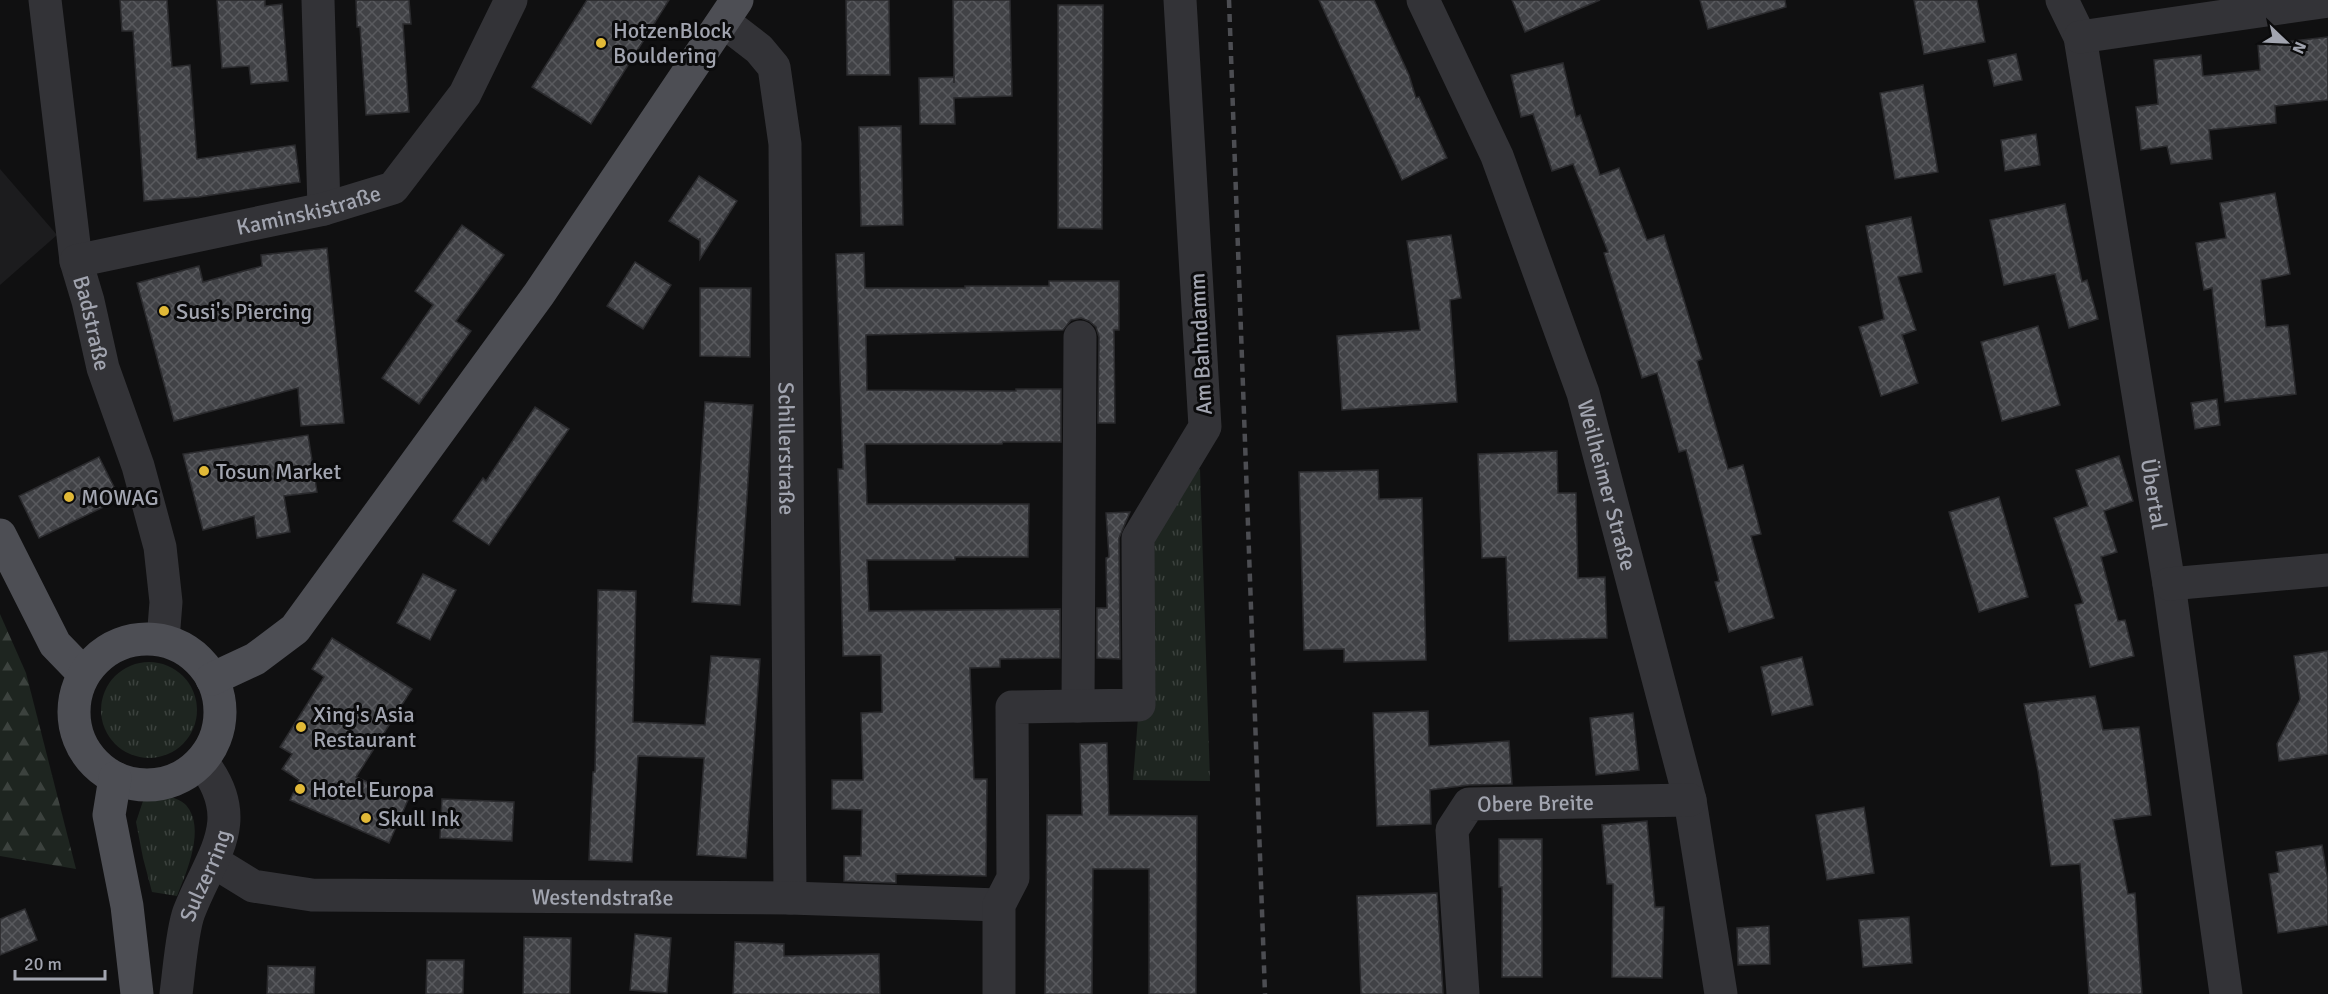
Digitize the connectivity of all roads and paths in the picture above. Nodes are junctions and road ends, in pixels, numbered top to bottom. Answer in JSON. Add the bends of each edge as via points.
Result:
{"nodes":[{"id":1,"x":45,"y":0,"type":"edge"},
{"id":2,"x":318,"y":0,"type":"edge"},
{"id":3,"x":511,"y":0,"type":"edge"},
{"id":4,"x":1180,"y":0,"type":"edge"},
{"id":5,"x":1423,"y":0,"type":"edge"},
{"id":6,"x":2062,"y":0,"type":"edge"},
{"id":7,"x":2328,"y":1,"type":"edge"},
{"id":8,"x":730,"y":11,"type":"edge"},
{"id":9,"x":2080,"y":37,"type":"junction"},
{"id":10,"x":324,"y":209,"type":"junction"},
{"id":11,"x":76,"y":261,"type":"junction"},
{"id":12,"x":1080,"y":337,"type":"dead end"},
{"id":13,"x":0,"y":534,"type":"edge"},
{"id":14,"x":2328,"y":570,"type":"edge"},
{"id":15,"x":2169,"y":584,"type":"junction"},
{"id":16,"x":162,"y":640,"type":"junction"},
{"id":17,"x":83,"y":673,"type":"junction"},
{"id":18,"x":212,"y":679,"type":"junction"},
{"id":19,"x":1078,"y":706,"type":"junction"},
{"id":20,"x":202,"y":762,"type":"junction"},
{"id":21,"x":115,"y":778,"type":"junction"},
{"id":22,"x":1690,"y":800,"type":"junction"},
{"id":23,"x":214,"y":862,"type":"junction"},
{"id":24,"x":790,"y":898,"type":"junction"},
{"id":25,"x":999,"y":905,"type":"junction"},
{"id":26,"x":137,"y":994,"type":"edge"},
{"id":27,"x":176,"y":994,"type":"edge"},
{"id":28,"x":999,"y":994,"type":"edge"},
{"id":29,"x":1463,"y":994,"type":"edge"},
{"id":30,"x":1721,"y":994,"type":"edge"},
{"id":31,"x":2226,"y":994,"type":"edge"}],
"edges":[{"from":1,"to":11,"type":"street","name":"Badstraße"},
{"from":2,"to":10,"type":"street"},
{"from":3,"to":10,"type":"street","name":"Kaminskistraße","via":[[465,94],[393,188]]},
{"from":4,"to":19,"type":"street","name":"Am Bahndamm","via":[[1205,427],[1138,538],[1139,705]]},
{"from":5,"to":22,"type":"street","name":"Weilheimer Straße","via":[[1497,156],[1583,393]]},
{"from":6,"to":9,"type":"street","name":"Übertal"},
{"from":7,"to":9,"type":"street"},
{"from":8,"to":18,"type":"main road","via":[[539,294],[295,629],[255,659]]},
{"from":8,"to":24,"type":"street","name":"Schillerstraße","via":[[774,67],[785,144]]},
{"from":9,"to":15,"type":"street","name":"Übertal"},
{"from":10,"to":11,"type":"street","name":"Kaminskistraße"},
{"from":11,"to":16,"type":"street","name":"Badstraße","via":[[103,368],[138,466],[160,547],[166,602]]},
{"from":12,"to":19,"type":"street"},
{"from":13,"to":17,"type":"main road","via":[[55,644]]},
{"from":14,"to":15,"type":"street"},
{"from":15,"to":31,"type":"street","name":"Übertal"},
{"from":16,"to":17,"type":"main road","via":[[122,644],[98,658]]},
{"from":16,"to":18,"type":"main road","via":[[180,645]]},
{"from":17,"to":21,"type":"main road","via":[[74,707],[76,735],[89,759]]},
{"from":18,"to":20,"type":"main road","via":[[219,699],[220,723],[212,748]]},
{"from":19,"to":25,"type":"street","via":[[1012,707],[1013,878]]},
{"from":20,"to":21,"type":"main road","via":[[189,774],[167,783],[137,784]]},
{"from":20,"to":23,"type":"street","name":"Sulzerring","via":[[216,780],[224,804],[223,829]]},
{"from":21,"to":26,"type":"main road","via":[[109,815],[127,906]]},
{"from":22,"to":29,"type":"street","name":"Obere Breite","via":[[1469,804],[1452,830]]},
{"from":22,"to":30,"type":"street","name":"Weilheimer Straße"},
{"from":23,"to":24,"type":"street","name":"Westendstraße","via":[[253,886],[312,895]]},
{"from":23,"to":27,"type":"street","name":"Sulzerring","via":[[188,913]]},
{"from":24,"to":25,"type":"street","name":"Westendstraße"},
{"from":25,"to":28,"type":"street"}]}
